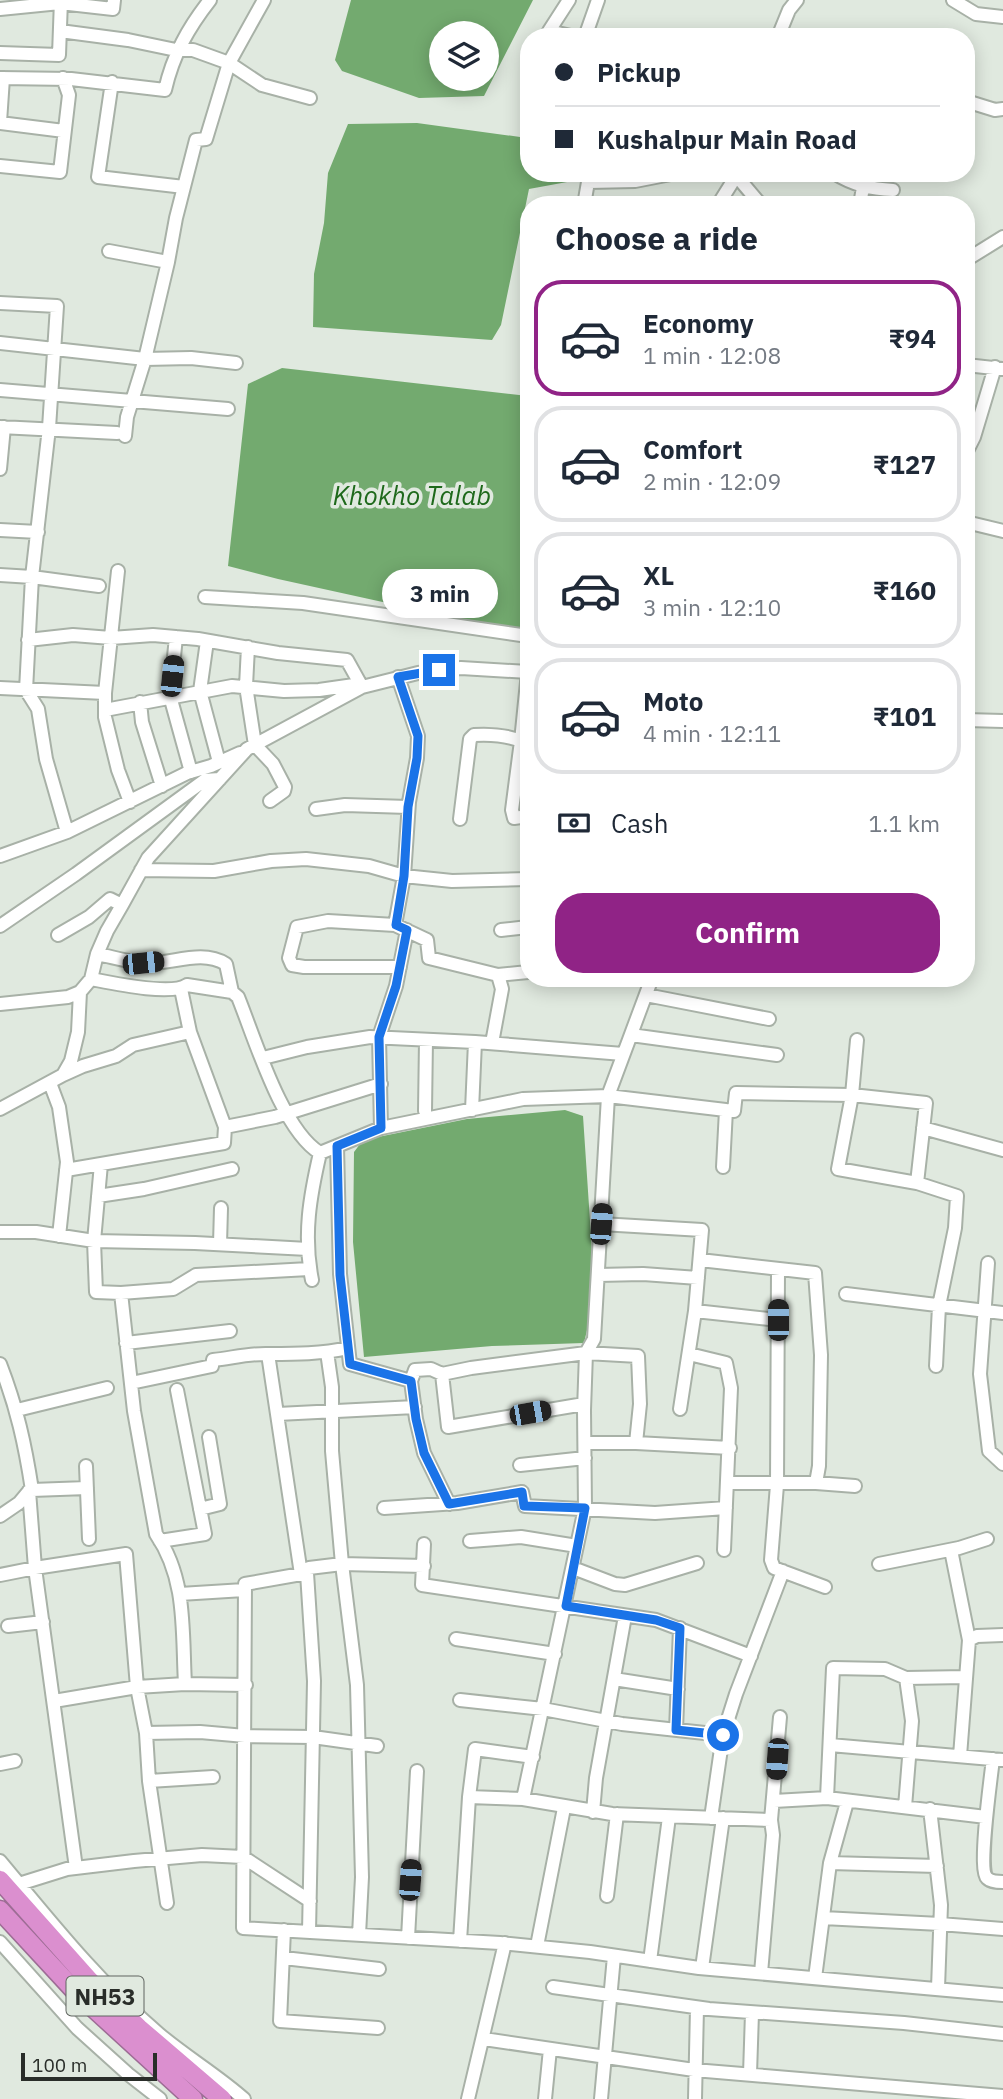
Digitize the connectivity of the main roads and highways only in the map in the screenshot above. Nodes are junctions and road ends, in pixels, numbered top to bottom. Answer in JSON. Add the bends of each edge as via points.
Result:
{"nodes":[{"id":1,"x":0,"y":1880,"type":"edge"},
{"id":2,"x":0,"y":1910,"type":"edge"},
{"id":3,"x":193,"y":2099,"type":"edge"},
{"id":4,"x":222,"y":2099,"type":"edge"}],
"edges":[{"from":1,"to":4,"type":"highway","number":"NH53","via":[[89,1980]]},
{"from":2,"to":3,"type":"highway","number":"NH53","via":[[75,1991]]}]}
